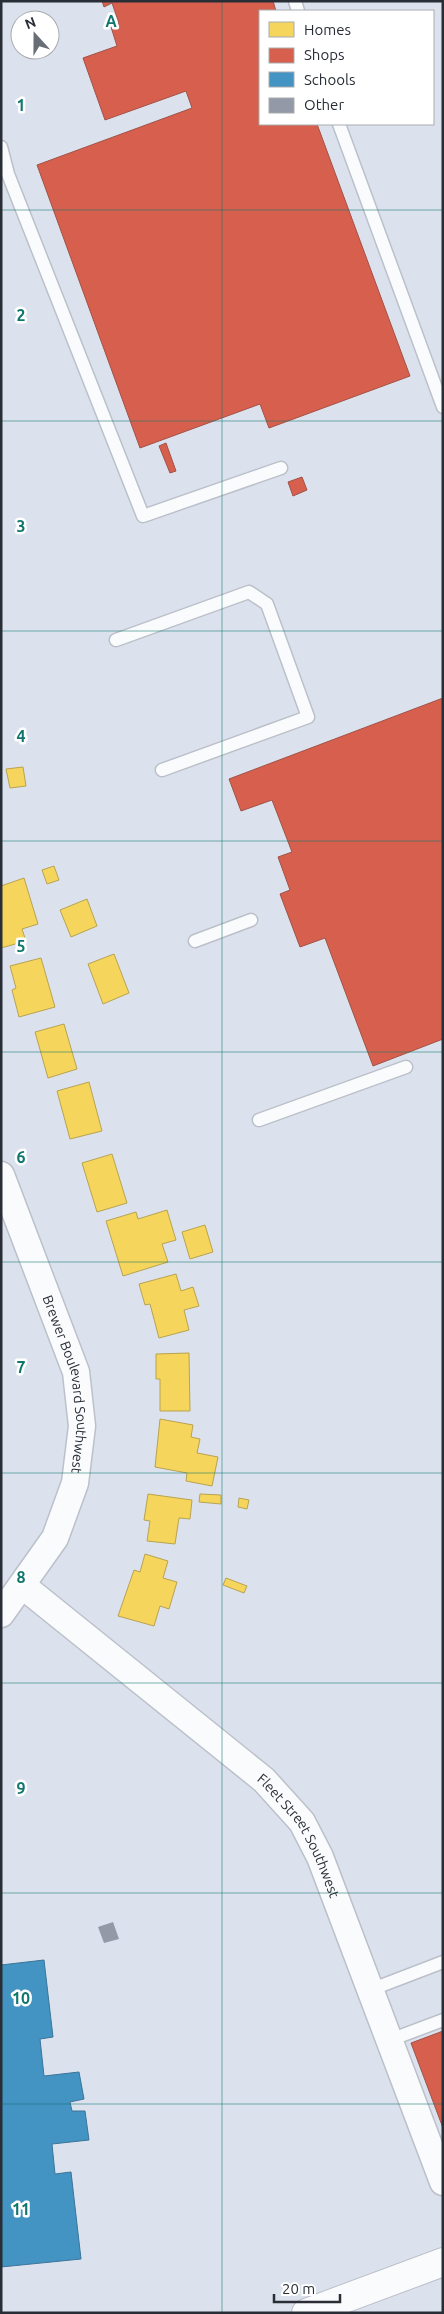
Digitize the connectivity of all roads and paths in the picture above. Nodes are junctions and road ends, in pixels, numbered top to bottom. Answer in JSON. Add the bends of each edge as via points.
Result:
{"nodes":[{"id":1,"x":339,"y":125,"type":"edge"},
{"id":2,"x":1,"y":147,"type":"edge"},
{"id":3,"x":443,"y":407,"type":"edge"},
{"id":4,"x":280,"y":468,"type":"dead end"},
{"id":5,"x":116,"y":640,"type":"dead end"},
{"id":6,"x":162,"y":770,"type":"dead end"},
{"id":7,"x":251,"y":920,"type":"dead end"},
{"id":8,"x":195,"y":941,"type":"dead end"},
{"id":9,"x":406,"y":1067,"type":"dead end"},
{"id":10,"x":259,"y":1120,"type":"dead end"},
{"id":11,"x":1,"y":1175,"type":"edge"},
{"id":12,"x":22,"y":1586,"type":"junction"},
{"id":13,"x":1,"y":1614,"type":"edge"},
{"id":14,"x":443,"y":1962,"type":"edge"},
{"id":15,"x":370,"y":1990,"type":"junction"},
{"id":16,"x":443,"y":2020,"type":"edge"},
{"id":17,"x":390,"y":2040,"type":"junction"},
{"id":18,"x":443,"y":2182,"type":"edge"},
{"id":19,"x":443,"y":2262,"type":"edge"},
{"id":20,"x":306,"y":2313,"type":"edge"}],
"edges":[{"from":1,"to":3,"type":"lane"},
{"from":2,"to":4,"type":"lane","via":[[8,174],[143,516]]},
{"from":5,"to":6,"type":"lane","via":[[249,592],[267,604],[308,717]]},
{"from":7,"to":8,"type":"lane"},
{"from":9,"to":10,"type":"lane"},
{"from":11,"to":12,"type":"street","name":"Brewer Boulevard Southwest","via":[[76,1372],[82,1426],[75,1483],[55,1538]]},
{"from":12,"to":13,"type":"street","name":"Brewer Boulevard Southwest"},
{"from":12,"to":15,"type":"street","name":"Fleet Street Southwest","via":[[264,1780],[302,1822],[320,1857]]},
{"from":14,"to":15,"type":"lane"},
{"from":15,"to":17,"type":"street","name":"Fleet Street Southwest"},
{"from":16,"to":17,"type":"lane"},
{"from":17,"to":18,"type":"street","name":"Fleet Street Southwest"},
{"from":19,"to":20,"type":"street"}]}
